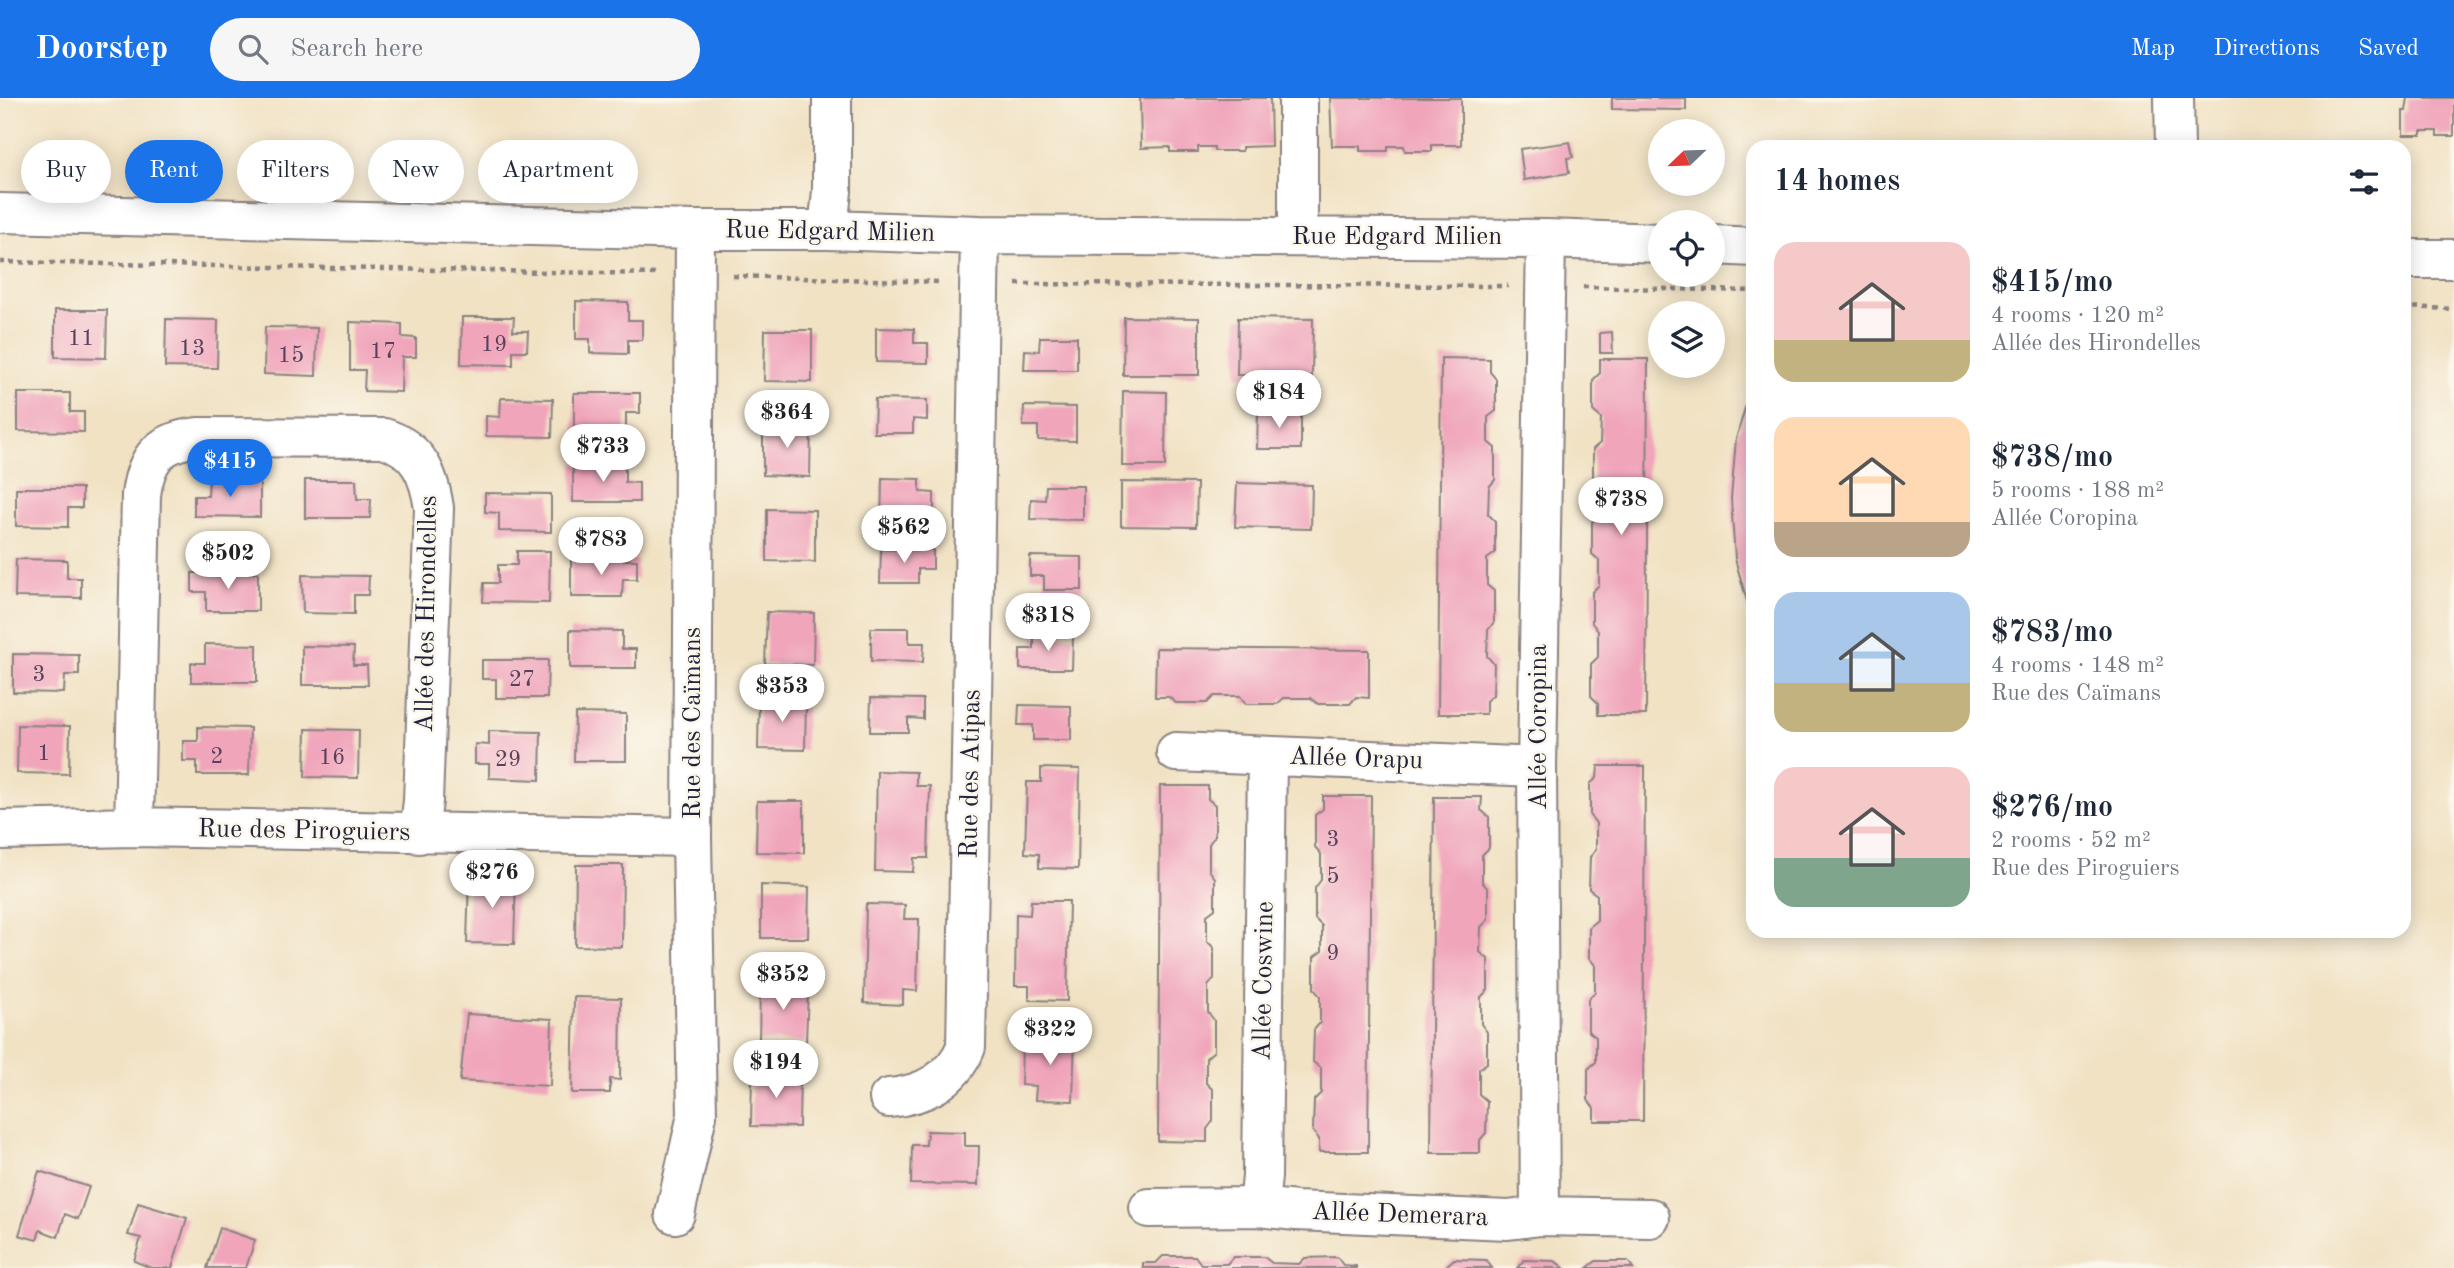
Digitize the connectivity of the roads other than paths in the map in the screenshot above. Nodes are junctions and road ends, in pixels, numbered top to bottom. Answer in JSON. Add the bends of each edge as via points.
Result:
{"nodes":[{"id":1,"x":832,"y":98,"type":"edge"},
{"id":2,"x":1298,"y":98,"type":"edge"},
{"id":3,"x":2174,"y":98,"type":"edge"},
{"id":4,"x":2175,"y":140,"type":"edge"},
{"id":5,"x":0,"y":213,"type":"edge"},
{"id":6,"x":695,"y":230,"type":"junction"},
{"id":7,"x":828,"y":230,"type":"junction"},
{"id":8,"x":980,"y":235,"type":"junction"},
{"id":9,"x":1298,"y":237,"type":"junction"},
{"id":10,"x":1546,"y":239,"type":"junction"},
{"id":11,"x":1648,"y":243,"type":"edge"},
{"id":12,"x":1725,"y":246,"type":"edge"},
{"id":13,"x":1746,"y":247,"type":"edge"},
{"id":14,"x":2411,"y":259,"type":"edge"},
{"id":15,"x":2454,"y":259,"type":"edge"},
{"id":16,"x":1176,"y":752,"type":"dead end"},
{"id":17,"x":1267,"y":756,"type":"junction"},
{"id":18,"x":1537,"y":767,"type":"junction"},
{"id":19,"x":134,"y":827,"type":"junction"},
{"id":20,"x":0,"y":830,"type":"edge"},
{"id":21,"x":419,"y":834,"type":"junction"},
{"id":22,"x":692,"y":837,"type":"junction"},
{"id":23,"x":889,"y":1098,"type":"dead end"},
{"id":24,"x":1259,"y":1207,"type":"junction"},
{"id":25,"x":1149,"y":1208,"type":"dead end"},
{"id":26,"x":676,"y":1214,"type":"dead end"},
{"id":27,"x":1540,"y":1216,"type":"junction"},
{"id":28,"x":1650,"y":1218,"type":"dead end"}],
"edges":[{"from":1,"to":7,"type":"street"},
{"from":2,"to":9,"type":"street"},
{"from":3,"to":4,"type":"street"},
{"from":5,"to":6,"type":"street","name":"Rue Edgard Milien"},
{"from":6,"to":7,"type":"street","name":"Rue Edgard Milien"},
{"from":6,"to":22,"type":"street","name":"Rue des Caïmans"},
{"from":7,"to":8,"type":"street","name":"Rue Edgard Milien"},
{"from":8,"to":9,"type":"street","name":"Rue Edgard Milien"},
{"from":8,"to":23,"type":"street","name":"Rue des Atipas","via":[[966,1047],[941,1081],[925,1091]]},
{"from":9,"to":10,"type":"street","name":"Rue Edgard Milien"},
{"from":10,"to":11,"type":"street","name":"Rue Edgard Milien"},
{"from":10,"to":18,"type":"street","name":"Allée Coropina"},
{"from":12,"to":13,"type":"street"},
{"from":14,"to":15,"type":"street"},
{"from":16,"to":17,"type":"street","name":"Allée Orapu"},
{"from":17,"to":18,"type":"street","name":"Allée Orapu"},
{"from":17,"to":24,"type":"street","name":"Allée Coswine"},
{"from":18,"to":27,"type":"street","name":"Allée Coropina"},
{"from":19,"to":20,"type":"street","name":"Rue des Piroguiers"},
{"from":19,"to":21,"type":"street","name":"Rue des Piroguiers"},
{"from":19,"to":21,"type":"street","name":"Allée des Hirondelles","via":[[141,495],[150,461],[170,444],[191,438],[384,438],[417,458],[428,479],[434,508]]},
{"from":21,"to":22,"type":"street","name":"Rue des Piroguiers"},
{"from":22,"to":26,"type":"street","name":"Rue des Caïmans","via":[[697,1115]]},
{"from":24,"to":25,"type":"street","name":"Allée Demerara"},
{"from":24,"to":27,"type":"street","name":"Allée Demerara","via":[[1508,1220]]},
{"from":27,"to":28,"type":"street","name":"Allée Demerara"}]}
